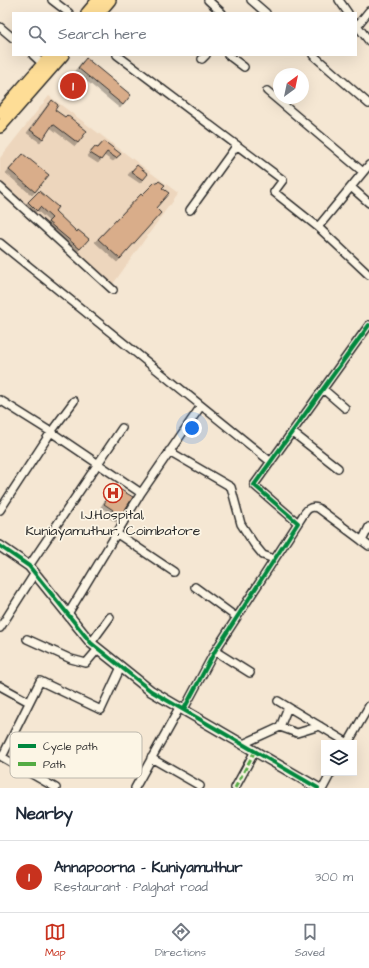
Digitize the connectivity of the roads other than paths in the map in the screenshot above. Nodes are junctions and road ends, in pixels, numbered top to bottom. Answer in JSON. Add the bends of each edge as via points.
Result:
{"nodes":[{"id":1,"x":52,"y":0,"type":"edge"},
{"id":2,"x":98,"y":0,"type":"edge"},
{"id":3,"x":110,"y":0,"type":"edge"},
{"id":4,"x":208,"y":0,"type":"edge"},
{"id":5,"x":251,"y":0,"type":"edge"},
{"id":6,"x":339,"y":0,"type":"edge"},
{"id":7,"x":369,"y":11,"type":"edge"},
{"id":8,"x":69,"y":12,"type":"edge"},
{"id":9,"x":88,"y":12,"type":"edge"},
{"id":10,"x":100,"y":12,"type":"edge"},
{"id":11,"x":221,"y":12,"type":"edge"},
{"id":12,"x":265,"y":12,"type":"edge"},
{"id":13,"x":347,"y":12,"type":"edge"},
{"id":14,"x":357,"y":24,"type":"edge"},
{"id":15,"x":0,"y":27,"type":"edge"},
{"id":16,"x":12,"y":37,"type":"edge"},
{"id":17,"x":369,"y":41,"type":"edge"},
{"id":18,"x":34,"y":56,"type":"edge"},
{"id":19,"x":51,"y":56,"type":"edge"},
{"id":20,"x":62,"y":56,"type":"edge"},
{"id":21,"x":118,"y":56,"type":"edge"},
{"id":22,"x":229,"y":56,"type":"edge"},
{"id":23,"x":314,"y":56,"type":"edge"},
{"id":24,"x":46,"y":67,"type":"junction"},
{"id":25,"x":244,"y":67,"type":"dead end"},
{"id":26,"x":267,"y":91,"type":"dead end"},
{"id":27,"x":369,"y":104,"type":"edge"},
{"id":28,"x":0,"y":113,"type":"edge"},
{"id":29,"x":0,"y":127,"type":"edge"},
{"id":30,"x":237,"y":145,"type":"junction"},
{"id":31,"x":369,"y":165,"type":"edge"},
{"id":32,"x":363,"y":172,"type":"junction"},
{"id":33,"x":0,"y":187,"type":"edge"},
{"id":34,"x":351,"y":187,"type":"junction"},
{"id":35,"x":369,"y":203,"type":"edge"},
{"id":36,"x":190,"y":210,"type":"dead end"},
{"id":37,"x":318,"y":227,"type":"junction"},
{"id":38,"x":0,"y":243,"type":"edge"},
{"id":39,"x":369,"y":275,"type":"edge"},
{"id":40,"x":114,"y":290,"type":"dead end"},
{"id":41,"x":369,"y":326,"type":"edge"},
{"id":42,"x":323,"y":389,"type":"junction"},
{"id":43,"x":0,"y":400,"type":"edge"},
{"id":44,"x":74,"y":400,"type":"dead end"},
{"id":45,"x":201,"y":406,"type":"junction"},
{"id":46,"x":345,"y":408,"type":"dead end"},
{"id":47,"x":122,"y":428,"type":"dead end"},
{"id":48,"x":51,"y":432,"type":"junction"},
{"id":49,"x":292,"y":432,"type":"junction"},
{"id":50,"x":169,"y":451,"type":"junction"},
{"id":51,"x":271,"y":462,"type":"junction"},
{"id":52,"x":98,"y":464,"type":"junction"},
{"id":53,"x":338,"y":468,"type":"dead end"},
{"id":54,"x":141,"y":493,"type":"junction"},
{"id":55,"x":0,"y":510,"type":"edge"},
{"id":56,"x":298,"y":523,"type":"junction"},
{"id":57,"x":369,"y":527,"type":"edge"},
{"id":58,"x":116,"y":533,"type":"junction"},
{"id":59,"x":362,"y":541,"type":"junction"},
{"id":60,"x":0,"y":546,"type":"edge"},
{"id":61,"x":369,"y":546,"type":"edge"},
{"id":62,"x":274,"y":559,"type":"junction"},
{"id":63,"x":32,"y":569,"type":"junction"},
{"id":64,"x":174,"y":572,"type":"dead end"},
{"id":65,"x":194,"y":587,"type":"dead end"},
{"id":66,"x":68,"y":614,"type":"junction"},
{"id":67,"x":110,"y":617,"type":"dead end"},
{"id":68,"x":236,"y":617,"type":"junction"},
{"id":69,"x":0,"y":628,"type":"edge"},
{"id":70,"x":27,"y":639,"type":"dead end"},
{"id":71,"x":95,"y":646,"type":"junction"},
{"id":72,"x":214,"y":651,"type":"junction"},
{"id":73,"x":121,"y":667,"type":"junction"},
{"id":74,"x":250,"y":673,"type":"dead end"},
{"id":75,"x":0,"y":686,"type":"edge"},
{"id":76,"x":278,"y":701,"type":"dead end"},
{"id":77,"x":29,"y":702,"type":"junction"},
{"id":78,"x":369,"y":706,"type":"edge"},
{"id":79,"x":288,"y":707,"type":"junction"},
{"id":80,"x":182,"y":708,"type":"junction"},
{"id":81,"x":320,"y":726,"type":"junction"},
{"id":82,"x":280,"y":727,"type":"junction"},
{"id":83,"x":14,"y":732,"type":"edge"},
{"id":84,"x":10,"y":740,"type":"edge"},
{"id":85,"x":343,"y":740,"type":"edge"},
{"id":86,"x":350,"y":740,"type":"edge"},
{"id":87,"x":243,"y":744,"type":"junction"},
{"id":88,"x":255,"y":751,"type":"junction"},
{"id":89,"x":1,"y":758,"type":"edge"},
{"id":90,"x":152,"y":758,"type":"junction"},
{"id":91,"x":10,"y":763,"type":"edge"},
{"id":92,"x":142,"y":776,"type":"edge"},
{"id":93,"x":329,"y":776,"type":"edge"},
{"id":94,"x":38,"y":778,"type":"edge"},
{"id":95,"x":141,"y":778,"type":"edge"},
{"id":96,"x":200,"y":786,"type":"dead end"},
{"id":97,"x":312,"y":786,"type":"edge"},
{"id":98,"x":56,"y":788,"type":"edge"},
{"id":99,"x":135,"y":788,"type":"edge"},
{"id":100,"x":235,"y":788,"type":"edge"},
{"id":101,"x":323,"y":788,"type":"edge"}],
"edges":[{"from":1,"to":8,"type":"street"},
{"from":2,"to":9,"type":"main road"},
{"from":3,"to":10,"type":"main road"},
{"from":4,"to":11,"type":"street"},
{"from":5,"to":12,"type":"street"},
{"from":6,"to":13,"type":"street"},
{"from":7,"to":14,"type":"street"},
{"from":14,"to":17,"type":"street"},
{"from":15,"to":16,"type":"street"},
{"from":18,"to":24,"type":"street"},
{"from":19,"to":24,"type":"main road"},
{"from":20,"to":24,"type":"main road"},
{"from":21,"to":30,"type":"street"},
{"from":22,"to":25,"type":"street"},
{"from":23,"to":27,"type":"street"},
{"from":24,"to":28,"type":"main road"},
{"from":24,"to":29,"type":"main road"},
{"from":26,"to":32,"type":"street"},
{"from":30,"to":36,"type":"street"},
{"from":30,"to":37,"type":"street","via":[[283,180],[274,192]]},
{"from":31,"to":32,"type":"street"},
{"from":32,"to":34,"type":"street"},
{"from":33,"to":40,"type":"street"},
{"from":34,"to":35,"type":"street"},
{"from":34,"to":37,"type":"street"},
{"from":37,"to":39,"type":"street"},
{"from":38,"to":45,"type":"street"},
{"from":41,"to":42,"type":"street"},
{"from":42,"to":46,"type":"street"},
{"from":42,"to":49,"type":"street"},
{"from":43,"to":48,"type":"street"},
{"from":44,"to":48,"type":"street"},
{"from":45,"to":50,"type":"street"},
{"from":45,"to":51,"type":"street"},
{"from":47,"to":52,"type":"street"},
{"from":48,"to":52,"type":"street"},
{"from":48,"to":55,"type":"street"},
{"from":49,"to":51,"type":"street"},
{"from":49,"to":53,"type":"street"},
{"from":50,"to":54,"type":"street"},
{"from":50,"to":62,"type":"street","via":[[231,487],[241,524],[264,556]]},
{"from":51,"to":56,"type":"street","via":[[254,485]]},
{"from":52,"to":54,"type":"street"},
{"from":52,"to":63,"type":"street"},
{"from":54,"to":58,"type":"street"},
{"from":56,"to":59,"type":"street","via":[[309,508],[318,508]]},
{"from":56,"to":62,"type":"street"},
{"from":57,"to":59,"type":"street"},
{"from":58,"to":64,"type":"street"},
{"from":58,"to":66,"type":"street"},
{"from":59,"to":61,"type":"street"},
{"from":60,"to":63,"type":"street"},
{"from":62,"to":68,"type":"street"},
{"from":63,"to":66,"type":"street"},
{"from":63,"to":69,"type":"street"},
{"from":65,"to":68,"type":"street"},
{"from":66,"to":71,"type":"street"},
{"from":67,"to":71,"type":"street"},
{"from":68,"to":72,"type":"street"},
{"from":70,"to":71,"type":"street","via":[[86,663]]},
{"from":71,"to":73,"type":"street"},
{"from":72,"to":74,"type":"street"},
{"from":72,"to":80,"type":"street"},
{"from":73,"to":77,"type":"street","via":[[102,710],[40,681]]},
{"from":73,"to":80,"type":"street","via":[[151,691]]},
{"from":75,"to":77,"type":"street"},
{"from":76,"to":79,"type":"street"},
{"from":77,"to":83,"type":"street"},
{"from":78,"to":86,"type":"street"},
{"from":79,"to":81,"type":"street"},
{"from":79,"to":82,"type":"street"},
{"from":80,"to":87,"type":"street"},
{"from":80,"to":90,"type":"street"},
{"from":81,"to":82,"type":"street","via":[[297,733]]},
{"from":81,"to":85,"type":"street"},
{"from":82,"to":87,"type":"street"},
{"from":84,"to":89,"type":"street"},
{"from":87,"to":88,"type":"street"},
{"from":88,"to":97,"type":"street"},
{"from":88,"to":100,"type":"street"},
{"from":89,"to":91,"type":"street"},
{"from":90,"to":92,"type":"street"},
{"from":90,"to":96,"type":"street"},
{"from":93,"to":101,"type":"street"},
{"from":94,"to":98,"type":"street"},
{"from":95,"to":99,"type":"street"}]}
